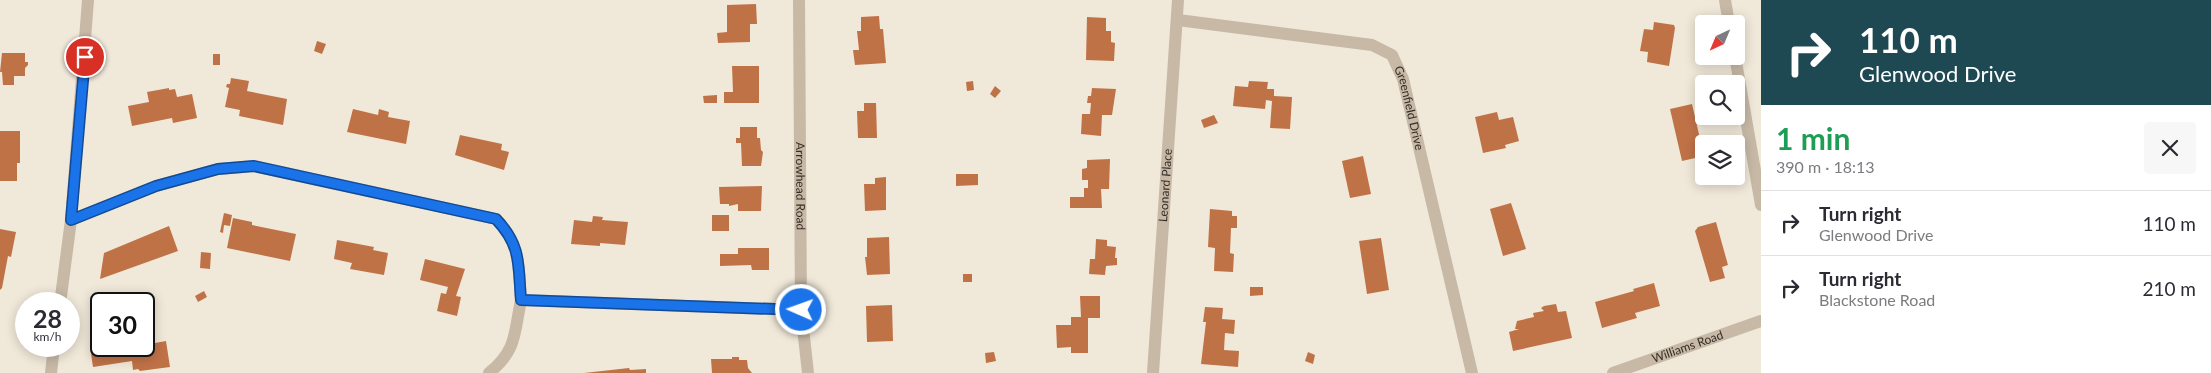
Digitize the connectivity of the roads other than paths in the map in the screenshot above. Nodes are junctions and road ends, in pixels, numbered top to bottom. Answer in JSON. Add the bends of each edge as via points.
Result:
{"nodes":[{"id":1,"x":88,"y":0,"type":"edge"},
{"id":2,"x":800,"y":0,"type":"edge"},
{"id":3,"x":1178,"y":0,"type":"edge"},
{"id":4,"x":1725,"y":0,"type":"edge"},
{"id":5,"x":1728,"y":15,"type":"edge"},
{"id":6,"x":1178,"y":20,"type":"junction"},
{"id":7,"x":1737,"y":65,"type":"edge"},
{"id":8,"x":1761,"y":205,"type":"edge"},
{"id":9,"x":71,"y":220,"type":"junction"},
{"id":10,"x":62,"y":292,"type":"edge"},
{"id":11,"x":521,"y":300,"type":"junction"},
{"id":12,"x":801,"y":310,"type":"junction"},
{"id":13,"x":1761,"y":321,"type":"edge"},
{"id":14,"x":53,"y":357,"type":"edge"},
{"id":15,"x":51,"y":373,"type":"edge"},
{"id":16,"x":489,"y":373,"type":"edge"},
{"id":17,"x":808,"y":373,"type":"edge"},
{"id":18,"x":1153,"y":373,"type":"edge"},
{"id":19,"x":1472,"y":373,"type":"edge"},
{"id":20,"x":1613,"y":373,"type":"edge"}],
"edges":[{"from":1,"to":9,"type":"street"},
{"from":2,"to":12,"type":"street","name":"Arrowhead Road"},
{"from":3,"to":6,"type":"street","name":"Leonard Place"},
{"from":4,"to":5,"type":"street"},
{"from":6,"to":18,"type":"street","name":"Leonard Place"},
{"from":6,"to":19,"type":"street","name":"Greenfield Drive","via":[[1372,45],[1392,56],[1403,78]]},
{"from":7,"to":8,"type":"street"},
{"from":9,"to":10,"type":"street"},
{"from":9,"to":11,"type":"street","via":[[156,186],[218,169],[254,166],[496,219],[509,232],[517,252]]},
{"from":11,"to":12,"type":"street"},
{"from":11,"to":16,"type":"street","via":[[511,349]]},
{"from":12,"to":17,"type":"street","name":"Arrowhead Road"},
{"from":13,"to":20,"type":"street","name":"Williams Road"},
{"from":14,"to":15,"type":"street"}]}
